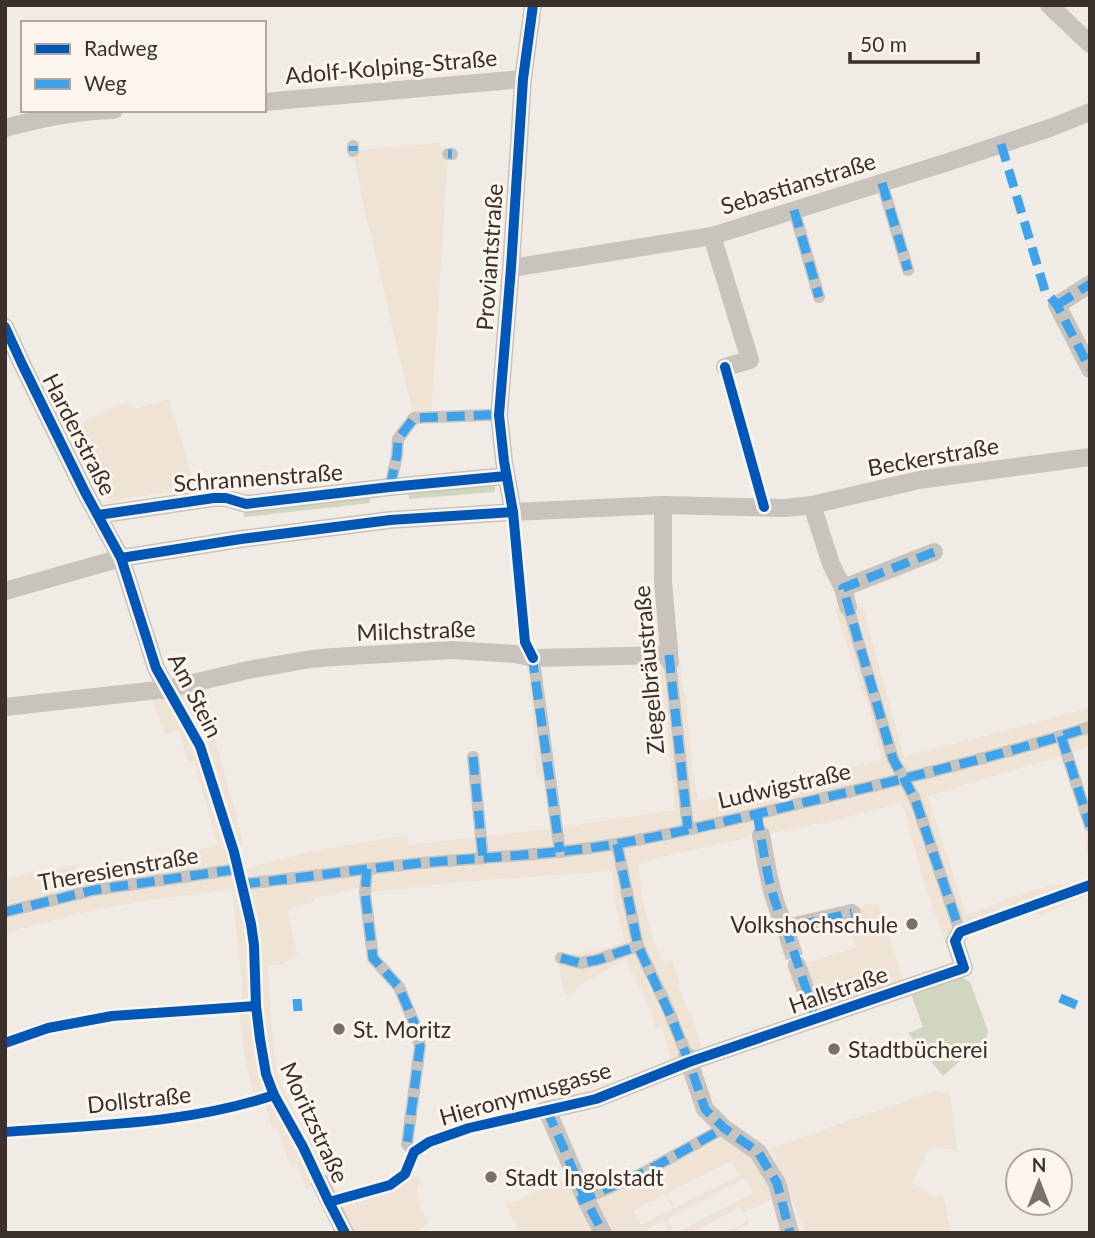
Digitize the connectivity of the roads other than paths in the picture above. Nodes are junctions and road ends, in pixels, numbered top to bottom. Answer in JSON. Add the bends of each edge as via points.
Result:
{"nodes":[{"id":1,"x":533,"y":5,"type":"edge"},
{"id":2,"x":1049,"y":5,"type":"edge"},
{"id":3,"x":1090,"y":44,"type":"edge"},
{"id":4,"x":523,"y":79,"type":"junction"},
{"id":5,"x":266,"y":102,"type":"edge"},
{"id":6,"x":86,"y":112,"type":"edge"},
{"id":7,"x":1090,"y":112,"type":"edge"},
{"id":8,"x":5,"y":128,"type":"edge"},
{"id":9,"x":882,"y":183,"type":"junction"},
{"id":10,"x":794,"y":210,"type":"junction"},
{"id":11,"x":712,"y":236,"type":"junction"},
{"id":12,"x":511,"y":268,"type":"junction"},
{"id":13,"x":908,"y":270,"type":"dead end"},
{"id":14,"x":1090,"y":284,"type":"edge"},
{"id":15,"x":820,"y":297,"type":"dead end"},
{"id":16,"x":5,"y":327,"type":"edge"},
{"id":17,"x":10,"y":347,"type":"edge"},
{"id":18,"x":725,"y":367,"type":"dead end"},
{"id":19,"x":1090,"y":369,"type":"edge"},
{"id":20,"x":499,"y":415,"type":"junction"},
{"id":21,"x":1090,"y":457,"type":"edge"},
{"id":22,"x":506,"y":476,"type":"junction"},
{"id":23,"x":390,"y":487,"type":"junction"},
{"id":24,"x":663,"y":505,"type":"junction"},
{"id":25,"x":812,"y":505,"type":"junction"},
{"id":26,"x":513,"y":512,"type":"junction"},
{"id":27,"x":98,"y":515,"type":"junction"},
{"id":28,"x":390,"y":520,"type":"junction"},
{"id":29,"x":934,"y":552,"type":"dead end"},
{"id":30,"x":121,"y":558,"type":"junction"},
{"id":31,"x":843,"y":589,"type":"junction"},
{"id":32,"x":5,"y":591,"type":"edge"},
{"id":33,"x":848,"y":607,"type":"joint"},
{"id":34,"x":670,"y":658,"type":"junction"},
{"id":35,"x":534,"y":663,"type":"junction"},
{"id":36,"x":167,"y":689,"type":"junction"},
{"id":37,"x":5,"y":707,"type":"edge"},
{"id":38,"x":1090,"y":727,"type":"edge"},
{"id":39,"x":1061,"y":736,"type":"junction"},
{"id":40,"x":473,"y":757,"type":"dead end"},
{"id":41,"x":904,"y":779,"type":"junction"},
{"id":42,"x":757,"y":813,"type":"junction"},
{"id":43,"x":1090,"y":826,"type":"edge"},
{"id":44,"x":688,"y":829,"type":"junction"},
{"id":45,"x":761,"y":835,"type":"joint"},
{"id":46,"x":617,"y":844,"type":"junction"},
{"id":47,"x":233,"y":852,"type":"joint"},
{"id":48,"x":561,"y":852,"type":"junction"},
{"id":49,"x":483,"y":858,"type":"junction"},
{"id":50,"x":238,"y":869,"type":"junction"},
{"id":51,"x":367,"y":869,"type":"junction"},
{"id":52,"x":242,"y":884,"type":"junction"},
{"id":53,"x":1090,"y":885,"type":"edge"},
{"id":54,"x":5,"y":912,"type":"edge"},
{"id":55,"x":852,"y":913,"type":"dead end"},
{"id":56,"x":960,"y":932,"type":"junction"},
{"id":57,"x":638,"y":946,"type":"junction"},
{"id":58,"x":561,"y":958,"type":"dead end"},
{"id":59,"x":797,"y":965,"type":"tunnel mouth"},
{"id":60,"x":816,"y":1019,"type":"junction"},
{"id":61,"x":688,"y":1059,"type":"junction"},
{"id":62,"x":274,"y":1095,"type":"junction"},
{"id":63,"x":545,"y":1110,"type":"junction"},
{"id":64,"x":724,"y":1128,"type":"junction"},
{"id":65,"x":5,"y":1132,"type":"edge"},
{"id":66,"x":414,"y":1152,"type":"junction"},
{"id":67,"x":405,"y":1174,"type":"dead end"},
{"id":68,"x":320,"y":1182,"type":"joint"},
{"id":69,"x":585,"y":1198,"type":"junction"},
{"id":70,"x":345,"y":1233,"type":"edge"},
{"id":71,"x":603,"y":1233,"type":"edge"},
{"id":72,"x":790,"y":1233,"type":"edge"}],
"edges":[{"from":1,"to":4,"type":"street","name":"Proviantstraße"},
{"from":2,"to":3,"type":"street"},
{"from":4,"to":5,"type":"street","name":"Adolf-Kolping-Straße"},
{"from":4,"to":12,"type":"street","name":"Proviantstraße"},
{"from":6,"to":8,"type":"street"},
{"from":7,"to":9,"type":"street","name":"Sebastianstraße"},
{"from":9,"to":10,"type":"street","name":"Sebastianstraße"},
{"from":9,"to":13,"type":"street"},
{"from":10,"to":11,"type":"street","name":"Sebastianstraße"},
{"from":10,"to":15,"type":"street"},
{"from":11,"to":12,"type":"street","name":"Sebastianstraße"},
{"from":11,"to":18,"type":"street","via":[[750,360]]},
{"from":12,"to":20,"type":"street","name":"Proviantstraße"},
{"from":14,"to":19,"type":"street","via":[[1057,305]]},
{"from":16,"to":17,"type":"street","name":"Harderstraße"},
{"from":17,"to":27,"type":"street","name":"Harderstraße"},
{"from":20,"to":22,"type":"street","name":"Proviantstraße"},
{"from":20,"to":23,"type":"street","via":[[414,418],[398,439]]},
{"from":21,"to":25,"type":"street","name":"Beckerstraße","via":[[919,480]]},
{"from":22,"to":23,"type":"street","name":"Schrannenstraße"},
{"from":22,"to":26,"type":"street","name":"Proviantstraße"},
{"from":23,"to":27,"type":"street","name":"Schrannenstraße","via":[[246,504],[214,498]]},
{"from":23,"to":28,"type":"street"},
{"from":24,"to":25,"type":"street","name":"Beckerstraße"},
{"from":24,"to":26,"type":"street"},
{"from":24,"to":34,"type":"street","name":"Ziegelbräustraße","via":[[663,582]]},
{"from":25,"to":31,"type":"street"},
{"from":26,"to":28,"type":"street"},
{"from":27,"to":30,"type":"street","name":"Harderstraße"},
{"from":28,"to":30,"type":"street"},
{"from":29,"to":31,"type":"street"},
{"from":30,"to":32,"type":"street"},
{"from":30,"to":36,"type":"street","name":"Am Stein"},
{"from":31,"to":33,"type":"street"},
{"from":33,"to":41,"type":"street","name":"Hallstraße","via":[[893,759]]},
{"from":34,"to":35,"type":"street","name":"Milchstraße"},
{"from":34,"to":44,"type":"street","name":"Ziegelbräustraße"},
{"from":35,"to":36,"type":"street","name":"Milchstraße","via":[[516,654],[452,650],[357,655],[248,670]]},
{"from":35,"to":48,"type":"street"},
{"from":36,"to":37,"type":"street","name":"Milchstraße"},
{"from":36,"to":47,"type":"street","name":"Am Stein","via":[[200,747]]},
{"from":38,"to":39,"type":"street","name":"Ludwigstraße"},
{"from":39,"to":41,"type":"street","name":"Ludwigstraße"},
{"from":39,"to":43,"type":"street"},
{"from":40,"to":49,"type":"street"},
{"from":41,"to":42,"type":"street","name":"Ludwigstraße"},
{"from":41,"to":56,"type":"street","name":"Hallstraße"},
{"from":42,"to":44,"type":"street","name":"Ludwigstraße"},
{"from":42,"to":45,"type":"street"},
{"from":44,"to":46,"type":"street","name":"Ludwigstraße"},
{"from":45,"to":55,"type":"street","via":[[778,913],[788,934]]},
{"from":46,"to":48,"type":"street","name":"Ludwigstraße"},
{"from":46,"to":57,"type":"street"},
{"from":47,"to":50,"type":"street","name":"Moritzstraße"},
{"from":48,"to":49,"type":"street","name":"Ludwigstraße"},
{"from":49,"to":51,"type":"street","name":"Ludwigstraße"},
{"from":50,"to":52,"type":"street","name":"Moritzstraße"},
{"from":50,"to":54,"type":"street","name":"Theresienstraße","via":[[94,890]]},
{"from":51,"to":52,"type":"street","name":"Ludwigstraße"},
{"from":51,"to":66,"type":"street","via":[[365,893],[373,958],[399,987],[420,1046],[407,1144]]},
{"from":52,"to":62,"type":"street","name":"Moritzstraße","via":[[254,945],[260,1039]]},
{"from":53,"to":56,"type":"street"},
{"from":56,"to":60,"type":"street","name":"Hallstraße","via":[[956,941],[964,968]]},
{"from":57,"to":58,"type":"street","via":[[580,963]]},
{"from":57,"to":61,"type":"street"},
{"from":59,"to":60,"type":"street"},
{"from":60,"to":61,"type":"street","name":"Hallstraße"},
{"from":61,"to":63,"type":"street","name":"Hieronymusgasse","via":[[596,1099]]},
{"from":61,"to":64,"type":"street","via":[[705,1109]]},
{"from":62,"to":65,"type":"street","name":"Dollstraße","via":[[170,1119]]},
{"from":62,"to":68,"type":"street","name":"Moritzstraße"},
{"from":63,"to":66,"type":"street","name":"Hieronymusgasse","via":[[469,1128]]},
{"from":63,"to":69,"type":"street"},
{"from":64,"to":69,"type":"street","via":[[654,1168]]},
{"from":64,"to":72,"type":"street","via":[[758,1152],[777,1183]]},
{"from":66,"to":67,"type":"street"},
{"from":68,"to":70,"type":"street","name":"Moritzstraße"},
{"from":69,"to":71,"type":"street"}]}
